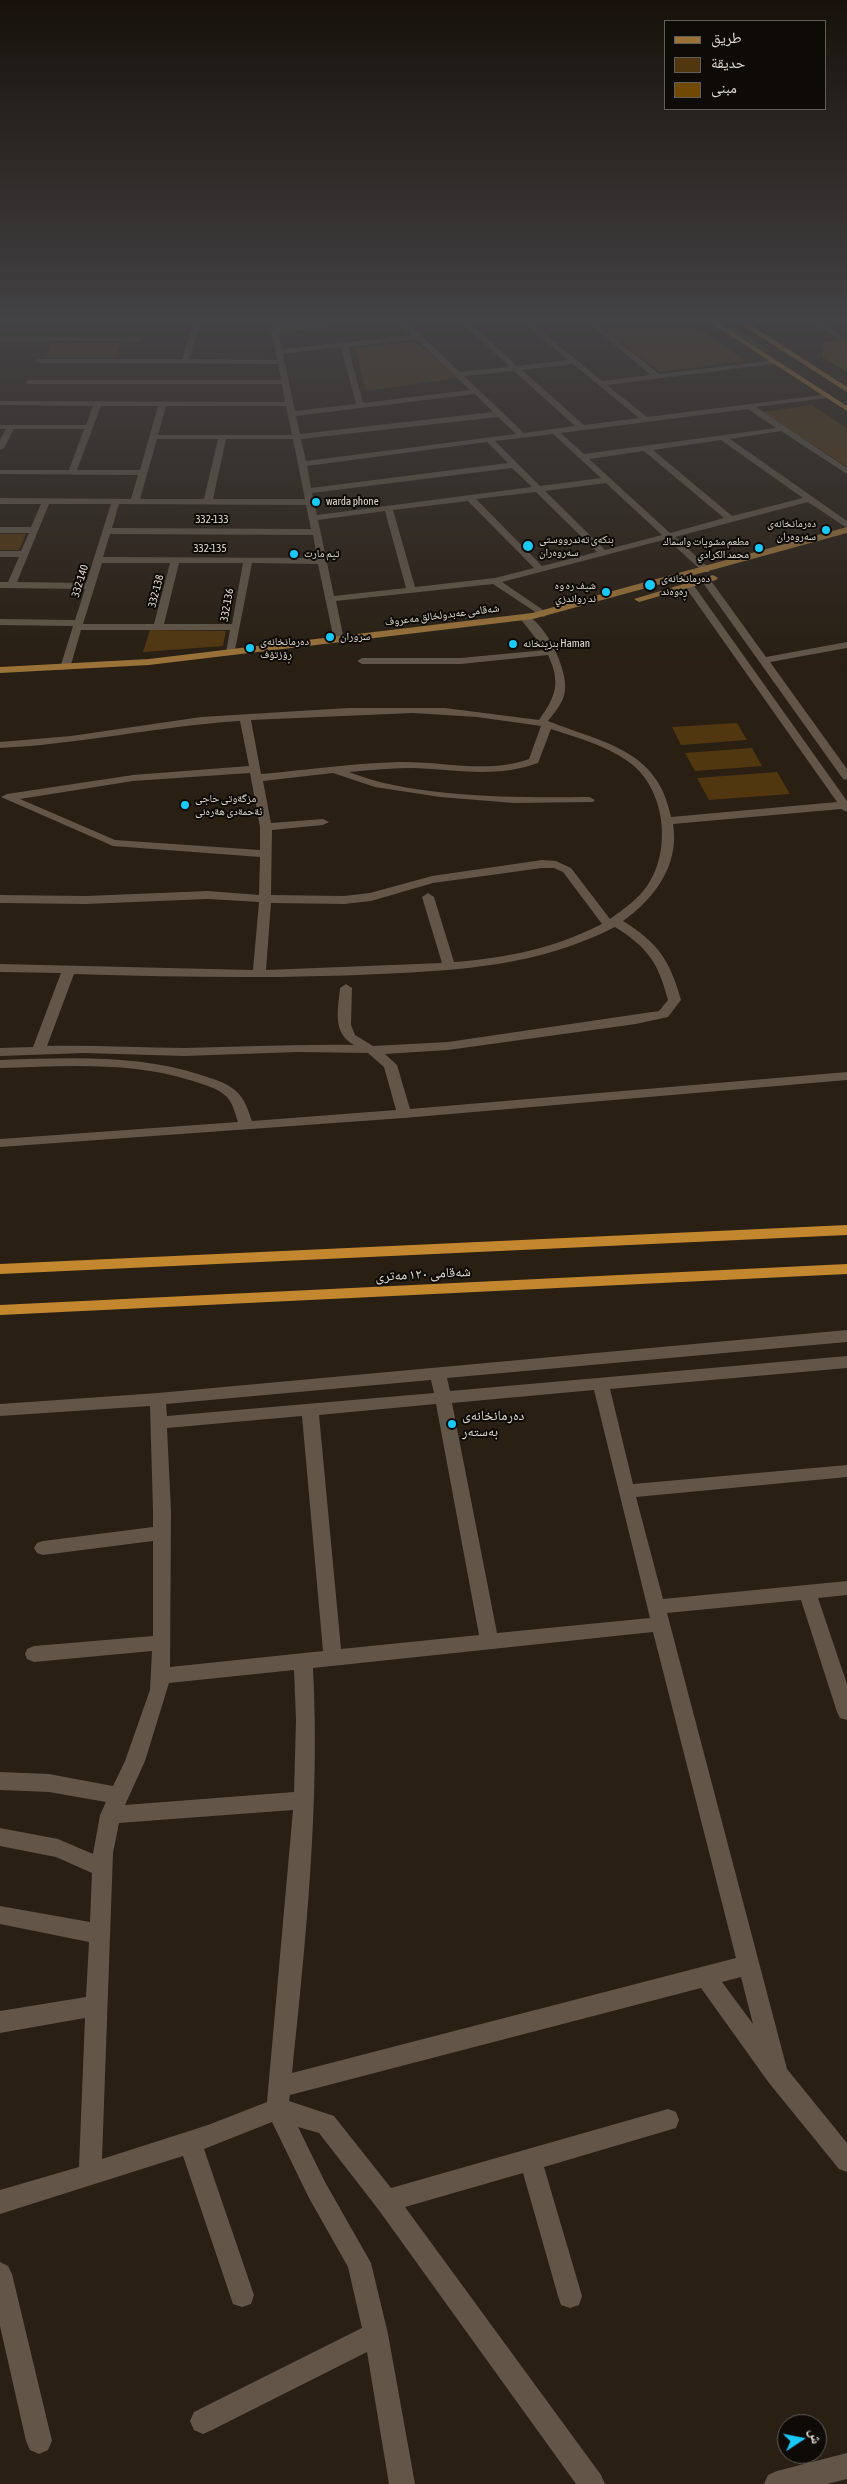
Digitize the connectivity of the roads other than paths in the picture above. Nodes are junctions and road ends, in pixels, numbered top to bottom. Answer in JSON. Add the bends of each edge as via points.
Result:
{"nodes":[{"id":1,"x":6,"y":436,"type":"edge"},
{"id":2,"x":86,"y":436,"type":"edge"},
{"id":3,"x":306,"y":436,"type":"edge"},
{"id":4,"x":522,"y":436,"type":"edge"},
{"id":5,"x":559,"y":436,"type":"edge"},
{"id":6,"x":730,"y":436,"type":"edge"},
{"id":7,"x":792,"y":436,"type":"edge"},
{"id":8,"x":153,"y":437,"type":"joint"},
{"id":9,"x":223,"y":437,"type":"junction"},
{"id":10,"x":296,"y":437,"type":"junction"},
{"id":11,"x":722,"y":437,"type":"junction"},
{"id":12,"x":489,"y":440,"type":"junction"},
{"id":13,"x":0,"y":448,"type":"edge"},
{"id":14,"x":646,"y":448,"type":"junction"},
{"id":15,"x":583,"y":457,"type":"junction"},
{"id":16,"x":302,"y":464,"type":"junction"},
{"id":17,"x":514,"y":465,"type":"junction"},
{"id":18,"x":0,"y":472,"type":"edge"},
{"id":19,"x":72,"y":472,"type":"junction"},
{"id":20,"x":847,"y":472,"type":"edge"},
{"id":21,"x":143,"y":473,"type":"junction"},
{"id":22,"x":607,"y":480,"type":"junction"},
{"id":23,"x":538,"y":488,"type":"junction"},
{"id":24,"x":308,"y":491,"type":"junction"},
{"id":25,"x":469,"y":498,"type":"junction"},
{"id":26,"x":809,"y":499,"type":"junction"},
{"id":27,"x":0,"y":501,"type":"edge"},
{"id":28,"x":46,"y":501,"type":"junction"},
{"id":29,"x":116,"y":501,"type":"junction"},
{"id":30,"x":135,"y":501,"type":"junction"},
{"id":31,"x":208,"y":502,"type":"junction"},
{"id":32,"x":310,"y":502,"type":"junction"},
{"id":33,"x":388,"y":508,"type":"junction"},
{"id":34,"x":314,"y":518,"type":"junction"},
{"id":35,"x":730,"y":519,"type":"junction"},
{"id":36,"x":847,"y":525,"type":"edge"},
{"id":37,"x":0,"y":530,"type":"edge"},
{"id":38,"x":34,"y":530,"type":"junction"},
{"id":39,"x":847,"y":530,"type":"edge"},
{"id":40,"x":107,"y":531,"type":"junction"},
{"id":41,"x":316,"y":532,"type":"junction"},
{"id":42,"x":669,"y":536,"type":"junction"},
{"id":43,"x":847,"y":539,"type":"edge"},
{"id":44,"x":603,"y":553,"type":"junction"},
{"id":45,"x":0,"y":554,"type":"edge"},
{"id":46,"x":24,"y":554,"type":"junction"},
{"id":47,"x":98,"y":560,"type":"junction"},
{"id":48,"x":175,"y":560,"type":"junction"},
{"id":49,"x":248,"y":561,"type":"junction"},
{"id":50,"x":323,"y":561,"type":"junction"},
{"id":51,"x":753,"y":567,"type":"dead end"},
{"id":52,"x":540,"y":569,"type":"junction"},
{"id":53,"x":724,"y":575,"type":"dead end"},
{"id":54,"x":708,"y":580,"type":"junction"},
{"id":55,"x":496,"y":581,"type":"junction"},
{"id":56,"x":0,"y":586,"type":"edge"},
{"id":57,"x":11,"y":586,"type":"junction"},
{"id":58,"x":90,"y":586,"type":"junction"},
{"id":59,"x":691,"y":589,"type":"junction"},
{"id":60,"x":412,"y":590,"type":"junction"},
{"id":61,"x":331,"y":599,"type":"junction"},
{"id":62,"x":633,"y":600,"type":"dead end"},
{"id":63,"x":543,"y":614,"type":"junction"},
{"id":64,"x":524,"y":617,"type":"junction"},
{"id":65,"x":554,"y":621,"type":"dead end"},
{"id":66,"x":0,"y":622,"type":"edge"},
{"id":67,"x":78,"y":625,"type":"junction"},
{"id":68,"x":532,"y":625,"type":"junction"},
{"id":69,"x":158,"y":627,"type":"junction"},
{"id":70,"x":236,"y":627,"type":"junction"},
{"id":71,"x":339,"y":640,"type":"junction"},
{"id":72,"x":847,"y":645,"type":"edge"},
{"id":73,"x":551,"y":652,"type":"junction"},
{"id":74,"x":231,"y":653,"type":"junction"},
{"id":75,"x":763,"y":660,"type":"junction"},
{"id":76,"x":362,"y":661,"type":"dead end"},
{"id":77,"x":65,"y":668,"type":"junction"},
{"id":78,"x":0,"y":670,"type":"edge"},
{"id":79,"x":0,"y":679,"type":"edge"},
{"id":80,"x":245,"y":717,"type":"junction"},
{"id":81,"x":545,"y":724,"type":"junction"},
{"id":82,"x":0,"y":745,"type":"edge"},
{"id":83,"x":336,"y":771,"type":"junction"},
{"id":84,"x":256,"y":773,"type":"junction"},
{"id":85,"x":822,"y":774,"type":"junction"},
{"id":86,"x":845,"y":774,"type":"edge"},
{"id":87,"x":4,"y":797,"type":"edge"},
{"id":88,"x":589,"y":800,"type":"dead end"},
{"id":89,"x":846,"y":807,"type":"edge"},
{"id":90,"x":667,"y":821,"type":"junction"},
{"id":91,"x":323,"y":822,"type":"dead end"},
{"id":92,"x":266,"y":827,"type":"junction"},
{"id":93,"x":264,"y":854,"type":"junction"},
{"id":94,"x":428,"y":897,"type":"dead end"},
{"id":95,"x":0,"y":898,"type":"edge"},
{"id":96,"x":266,"y":899,"type":"junction"},
{"id":97,"x":612,"y":923,"type":"junction"},
{"id":98,"x":449,"y":966,"type":"junction"},
{"id":99,"x":0,"y":968,"type":"edge"},
{"id":100,"x":69,"y":970,"type":"junction"},
{"id":101,"x":259,"y":975,"type":"junction"},
{"id":102,"x":346,"y":988,"type":"dead end"},
{"id":103,"x":374,"y":1051,"type":"junction"},
{"id":104,"x":0,"y":1052,"type":"edge"},
{"id":105,"x":38,"y":1052,"type":"junction"},
{"id":106,"x":0,"y":1064,"type":"edge"},
{"id":107,"x":847,"y":1076,"type":"edge"},
{"id":108,"x":404,"y":1114,"type":"junction"},
{"id":109,"x":247,"y":1126,"type":"junction"},
{"id":110,"x":0,"y":1143,"type":"edge"},
{"id":111,"x":847,"y":1230,"type":"edge"},
{"id":112,"x":0,"y":1269,"type":"edge"},
{"id":113,"x":847,"y":1269,"type":"edge"},
{"id":114,"x":0,"y":1310,"type":"edge"},
{"id":115,"x":847,"y":1336,"type":"edge"},
{"id":116,"x":847,"y":1362,"type":"edge"},
{"id":117,"x":438,"y":1373,"type":"junction"},
{"id":118,"x":601,"y":1384,"type":"junction"},
{"id":119,"x":442,"y":1398,"type":"junction"},
{"id":120,"x":158,"y":1399,"type":"junction"},
{"id":121,"x":0,"y":1410,"type":"edge"},
{"id":122,"x":310,"y":1410,"type":"junction"},
{"id":123,"x":159,"y":1423,"type":"junction"},
{"id":124,"x":847,"y":1471,"type":"edge"},
{"id":125,"x":626,"y":1491,"type":"junction"},
{"id":126,"x":162,"y":1533,"type":"junction"},
{"id":127,"x":44,"y":1548,"type":"dead end"},
{"id":128,"x":847,"y":1588,"type":"edge"},
{"id":129,"x":807,"y":1592,"type":"junction"},
{"id":130,"x":659,"y":1615,"type":"junction"},
{"id":131,"x":489,"y":1642,"type":"junction"},
{"id":132,"x":162,"y":1643,"type":"junction"},
{"id":133,"x":34,"y":1654,"type":"dead end"},
{"id":134,"x":332,"y":1658,"type":"junction"},
{"id":135,"x":303,"y":1661,"type":"junction"},
{"id":136,"x":160,"y":1676,"type":"junction"},
{"id":137,"x":847,"y":1712,"type":"edge"},
{"id":138,"x":0,"y":1781,"type":"edge"},
{"id":139,"x":119,"y":1796,"type":"junction"},
{"id":140,"x":303,"y":1800,"type":"junction"},
{"id":141,"x":110,"y":1815,"type":"junction"},
{"id":142,"x":0,"y":1837,"type":"edge"},
{"id":143,"x":103,"y":1868,"type":"junction"},
{"id":144,"x":1,"y":1915,"type":"edge"},
{"id":145,"x":101,"y":1934,"type":"junction"},
{"id":146,"x":748,"y":1965,"type":"junction"},
{"id":147,"x":704,"y":1976,"type":"junction"},
{"id":148,"x":98,"y":2006,"type":"junction"},
{"id":149,"x":0,"y":2022,"type":"edge"},
{"id":150,"x":777,"y":2075,"type":"junction"},
{"id":151,"x":278,"y":2098,"type":"junction"},
{"id":152,"x":668,"y":2120,"type":"dead end"},
{"id":153,"x":190,"y":2142,"type":"junction"},
{"id":154,"x":532,"y":2160,"type":"junction"},
{"id":155,"x":847,"y":2161,"type":"edge"},
{"id":156,"x":90,"y":2175,"type":"junction"},
{"id":157,"x":386,"y":2201,"type":"junction"},
{"id":158,"x":0,"y":2202,"type":"edge"},
{"id":159,"x":0,"y":2274,"type":"edge"},
{"id":160,"x":242,"y":2295,"type":"dead end"},
{"id":161,"x":570,"y":2296,"type":"dead end"},
{"id":162,"x":376,"y":2334,"type":"junction"},
{"id":163,"x":203,"y":2421,"type":"dead end"},
{"id":164,"x":39,"y":2442,"type":"dead end"},
{"id":165,"x":847,"y":2466,"type":"edge"},
{"id":166,"x":402,"y":2484,"type":"edge"},
{"id":167,"x":592,"y":2484,"type":"edge"},
{"id":168,"x":777,"y":2484,"type":"edge"}],
"edges":[{"from":1,"to":13,"type":"street"},
{"from":2,"to":19,"type":"street"},
{"from":3,"to":10,"type":"street"},
{"from":4,"to":12,"type":"street"},
{"from":5,"to":15,"type":"street"},
{"from":6,"to":11,"type":"street"},
{"from":7,"to":20,"type":"street"},
{"from":8,"to":9,"type":"street"},
{"from":8,"to":21,"type":"street"},
{"from":9,"to":10,"type":"street"},
{"from":9,"to":31,"type":"street"},
{"from":10,"to":16,"type":"street"},
{"from":11,"to":14,"type":"street"},
{"from":11,"to":26,"type":"street"},
{"from":12,"to":16,"type":"street"},
{"from":12,"to":17,"type":"street"},
{"from":14,"to":15,"type":"street"},
{"from":14,"to":35,"type":"street"},
{"from":15,"to":22,"type":"street"},
{"from":16,"to":24,"type":"street"},
{"from":17,"to":23,"type":"street"},
{"from":17,"to":24,"type":"street"},
{"from":18,"to":19,"type":"street"},
{"from":19,"to":21,"type":"street"},
{"from":21,"to":30,"type":"street"},
{"from":22,"to":23,"type":"street"},
{"from":22,"to":42,"type":"street"},
{"from":23,"to":25,"type":"street"},
{"from":23,"to":44,"type":"street"},
{"from":24,"to":32,"type":"street"},
{"from":25,"to":33,"type":"street"},
{"from":25,"to":52,"type":"street"},
{"from":26,"to":35,"type":"street"},
{"from":26,"to":36,"type":"street"},
{"from":27,"to":28,"type":"street"},
{"from":28,"to":29,"type":"street"},
{"from":28,"to":38,"type":"street"},
{"from":29,"to":30,"type":"street"},
{"from":29,"to":40,"type":"street","name":"332-140"},
{"from":30,"to":31,"type":"street"},
{"from":31,"to":32,"type":"street"},
{"from":32,"to":34,"type":"street"},
{"from":33,"to":34,"type":"street"},
{"from":33,"to":60,"type":"street"},
{"from":34,"to":41,"type":"street"},
{"from":35,"to":42,"type":"street"},
{"from":37,"to":38,"type":"street"},
{"from":38,"to":46,"type":"street"},
{"from":39,"to":54,"type":"main road","name":"شەقامی عەبدولخالق مەعروف"},
{"from":40,"to":41,"type":"street","name":"332-133"},
{"from":40,"to":47,"type":"street","name":"332-140"},
{"from":41,"to":50,"type":"street"},
{"from":42,"to":44,"type":"street"},
{"from":42,"to":54,"type":"street"},
{"from":43,"to":51,"type":"main road"},
{"from":44,"to":52,"type":"street"},
{"from":45,"to":46,"type":"street"},
{"from":46,"to":57,"type":"street"},
{"from":47,"to":48,"type":"street","name":"332-135"},
{"from":47,"to":58,"type":"street","name":"332-140"},
{"from":48,"to":49,"type":"street","name":"332-135"},
{"from":48,"to":69,"type":"street","name":"332-138"},
{"from":49,"to":50,"type":"street","name":"332-135"},
{"from":49,"to":70,"type":"street","name":"332-136"},
{"from":50,"to":61,"type":"street"},
{"from":52,"to":55,"type":"street"},
{"from":53,"to":54,"type":"main road","name":"شەقامی عەبدولخالق مەعروف"},
{"from":54,"to":59,"type":"street","via":[[700,588]]},
{"from":54,"to":63,"type":"main road","name":"شەقامی عەبدولخالق مەعروف"},
{"from":54,"to":75,"type":"street"},
{"from":55,"to":60,"type":"street"},
{"from":55,"to":63,"type":"street"},
{"from":56,"to":57,"type":"street"},
{"from":57,"to":58,"type":"street"},
{"from":58,"to":67,"type":"street","name":"332-140"},
{"from":59,"to":62,"type":"main road"},
{"from":59,"to":85,"type":"street"},
{"from":60,"to":61,"type":"street"},
{"from":61,"to":71,"type":"street"},
{"from":63,"to":64,"type":"main road","name":"شەقامی عەبدولخالق مەعروف"},
{"from":64,"to":68,"type":"street"},
{"from":64,"to":71,"type":"main road","name":"شەقامی عەبدولخالق مەعروف"},
{"from":65,"to":68,"type":"main road","name":"شەقامی عەبدولخالق مەعروف"},
{"from":66,"to":67,"type":"street"},
{"from":67,"to":69,"type":"street"},
{"from":67,"to":77,"type":"street","name":"332-140"},
{"from":68,"to":73,"type":"street"},
{"from":68,"to":79,"type":"main road","name":"شەقامی عەبدولخالق مەعروف","via":[[202,666]]},
{"from":69,"to":70,"type":"street"},
{"from":70,"to":74,"type":"street","name":"332-136"},
{"from":71,"to":74,"type":"main road","name":"شەقامی عەبدولخالق مەعروف"},
{"from":72,"to":75,"type":"street"},
{"from":73,"to":76,"type":"street","via":[[461,661]]},
{"from":73,"to":81,"type":"street","via":[[560,691]]},
{"from":74,"to":77,"type":"main road","name":"شەقامی عەبدولخالق مەعروف"},
{"from":75,"to":86,"type":"street"},
{"from":77,"to":78,"type":"main road","name":"شەقامی عەبدولخالق مەعروف"},
{"from":80,"to":81,"type":"street","via":[[416,709]]},
{"from":80,"to":82,"type":"street"},
{"from":80,"to":84,"type":"street"},
{"from":81,"to":83,"type":"street","via":[[534,761],[523,767],[495,770],[399,765]]},
{"from":81,"to":90,"type":"street","via":[[605,744],[634,760],[657,787]]},
{"from":83,"to":84,"type":"street"},
{"from":83,"to":88,"type":"street","via":[[366,783],[404,790],[482,798]]},
{"from":84,"to":87,"type":"street","via":[[133,778]]},
{"from":84,"to":92,"type":"street"},
{"from":85,"to":86,"type":"street"},
{"from":85,"to":89,"type":"street"},
{"from":87,"to":93,"type":"street","via":[[112,843]]},
{"from":89,"to":90,"type":"street"},
{"from":90,"to":97,"type":"street","via":[[669,850],[662,874],[640,901]]},
{"from":91,"to":92,"type":"street"},
{"from":92,"to":93,"type":"street"},
{"from":93,"to":96,"type":"street"},
{"from":94,"to":98,"type":"street"},
{"from":95,"to":96,"type":"street","via":[[86,900],[208,895]]},
{"from":96,"to":97,"type":"street","via":[[358,899],[413,884],[491,870],[556,865],[567,870]]},
{"from":96,"to":101,"type":"street"},
{"from":97,"to":98,"type":"street","via":[[586,937],[529,955]]},
{"from":97,"to":103,"type":"street","via":[[643,939],[663,962],[675,1000],[663,1014],[458,1045]]},
{"from":98,"to":101,"type":"street"},
{"from":99,"to":100,"type":"street"},
{"from":100,"to":101,"type":"street"},
{"from":100,"to":105,"type":"street"},
{"from":102,"to":103,"type":"street","via":[[344,1025],[349,1037]]},
{"from":103,"to":105,"type":"street","via":[[315,1048],[219,1052],[84,1048]]},
{"from":103,"to":108,"type":"street","via":[[390,1065]]},
{"from":104,"to":105,"type":"street"},
{"from":106,"to":109,"type":"street","via":[[92,1061],[143,1064],[184,1072],[220,1086],[235,1098]]},
{"from":107,"to":108,"type":"street"},
{"from":108,"to":109,"type":"street"},
{"from":109,"to":110,"type":"street"},
{"from":111,"to":112,"type":"highway","name":"شەقامی ١٢٠ مەتری"},
{"from":113,"to":114,"type":"highway","name":"شەقامی ١٢٠ مەتری"},
{"from":115,"to":117,"type":"street"},
{"from":116,"to":118,"type":"street"},
{"from":117,"to":119,"type":"street"},
{"from":117,"to":120,"type":"street"},
{"from":118,"to":119,"type":"street"},
{"from":118,"to":125,"type":"street"},
{"from":119,"to":122,"type":"street"},
{"from":119,"to":131,"type":"street"},
{"from":120,"to":121,"type":"street"},
{"from":120,"to":123,"type":"street"},
{"from":122,"to":123,"type":"street"},
{"from":122,"to":134,"type":"street"},
{"from":123,"to":126,"type":"street"},
{"from":124,"to":125,"type":"street"},
{"from":125,"to":130,"type":"street"},
{"from":126,"to":127,"type":"street"},
{"from":126,"to":132,"type":"street"},
{"from":128,"to":129,"type":"street"},
{"from":129,"to":130,"type":"street"},
{"from":129,"to":137,"type":"street"},
{"from":130,"to":131,"type":"street"},
{"from":130,"to":146,"type":"street"},
{"from":131,"to":134,"type":"street"},
{"from":132,"to":133,"type":"street"},
{"from":132,"to":136,"type":"street"},
{"from":134,"to":135,"type":"street"},
{"from":135,"to":136,"type":"street"},
{"from":135,"to":140,"type":"street","via":[[306,1720]]},
{"from":136,"to":139,"type":"street","via":[[159,1690],[135,1761]]},
{"from":138,"to":139,"type":"street","via":[[49,1783]]},
{"from":139,"to":141,"type":"street"},
{"from":140,"to":141,"type":"street"},
{"from":140,"to":151,"type":"street","via":[[299,1880]]},
{"from":141,"to":143,"type":"street"},
{"from":142,"to":143,"type":"street","via":[[58,1848]]},
{"from":143,"to":145,"type":"street"},
{"from":144,"to":145,"type":"street"},
{"from":145,"to":148,"type":"street"},
{"from":146,"to":147,"type":"street"},
{"from":146,"to":150,"type":"street"},
{"from":147,"to":150,"type":"street"},
{"from":147,"to":151,"type":"street"},
{"from":148,"to":149,"type":"street"},
{"from":148,"to":156,"type":"street"},
{"from":150,"to":155,"type":"street"},
{"from":151,"to":153,"type":"street"},
{"from":151,"to":157,"type":"street","via":[[326,2124]]},
{"from":151,"to":162,"type":"street","via":[[317,2190],[360,2263]]},
{"from":152,"to":154,"type":"street"},
{"from":153,"to":156,"type":"street"},
{"from":153,"to":160,"type":"street"},
{"from":154,"to":157,"type":"street"},
{"from":154,"to":161,"type":"street"},
{"from":156,"to":158,"type":"street"},
{"from":157,"to":167,"type":"street"},
{"from":159,"to":164,"type":"street"},
{"from":162,"to":163,"type":"street"},
{"from":162,"to":166,"type":"street"},
{"from":165,"to":168,"type":"street"}]}
